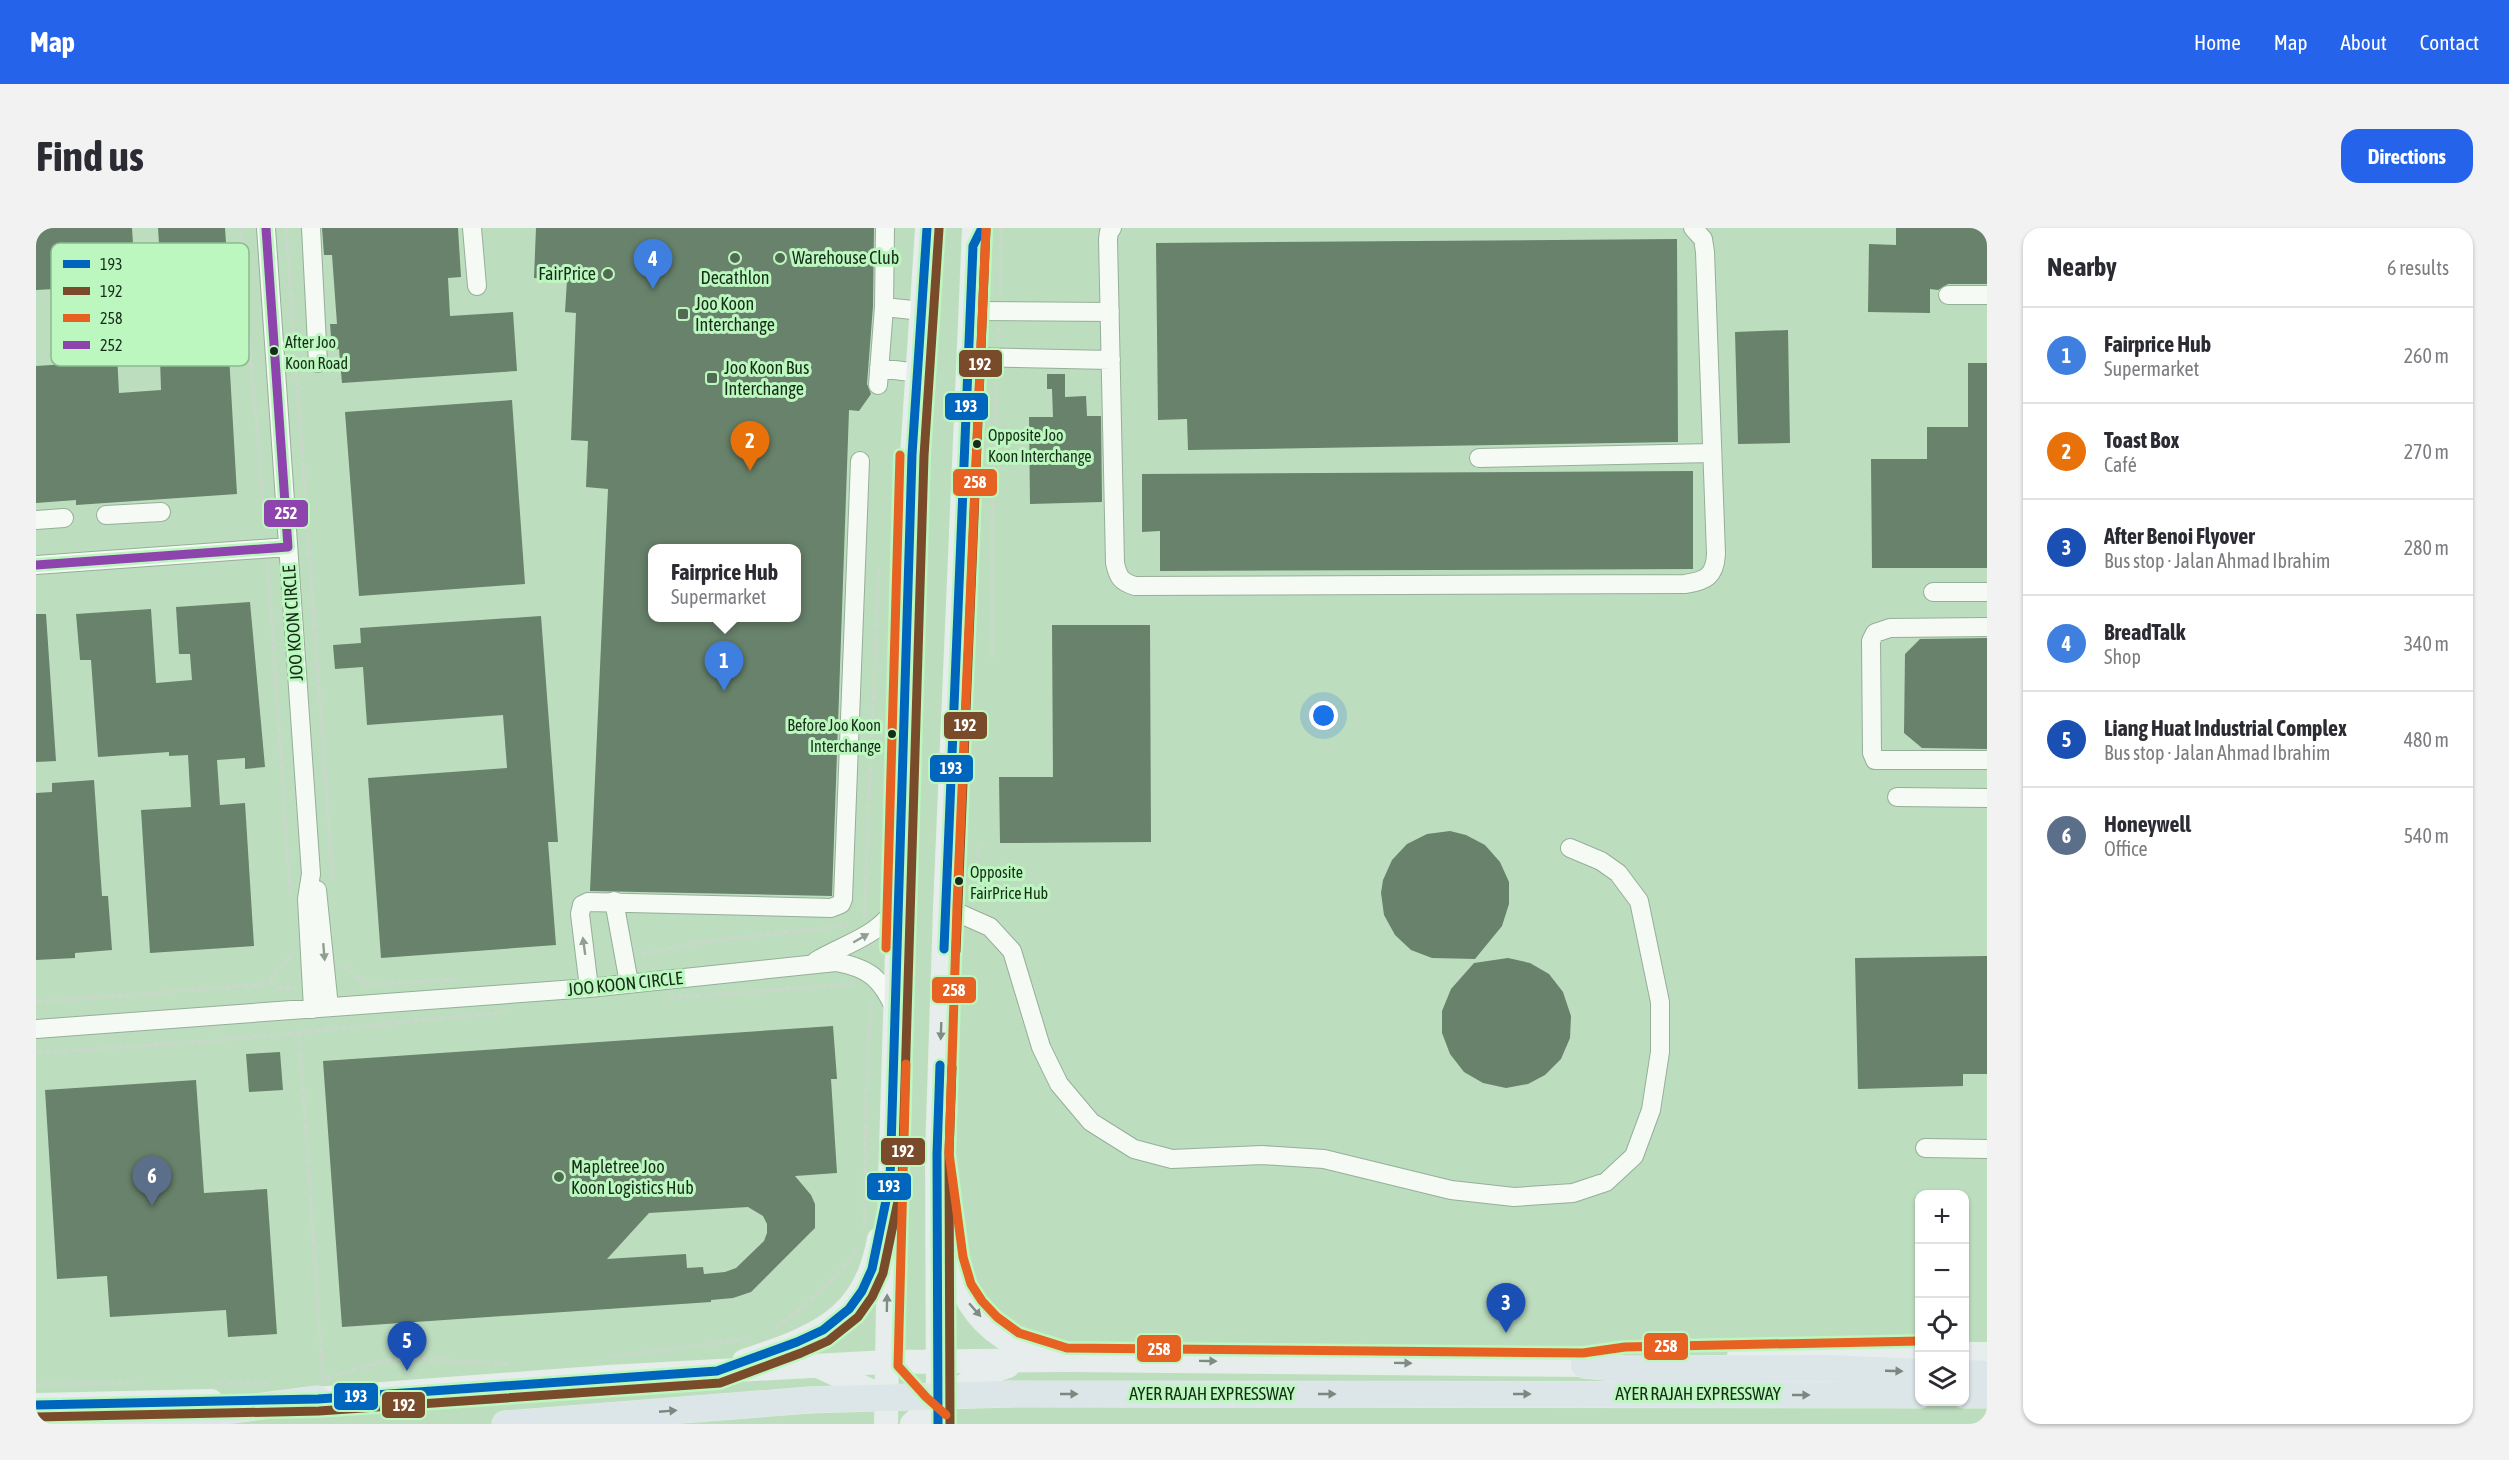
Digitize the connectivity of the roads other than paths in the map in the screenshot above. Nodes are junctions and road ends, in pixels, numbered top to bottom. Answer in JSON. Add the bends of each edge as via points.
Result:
{"nodes":[{"id":1,"x":266,"y":228,"type":"edge"},
{"id":2,"x":311,"y":228,"type":"edge"},
{"id":3,"x":472,"y":228,"type":"edge"},
{"id":4,"x":885,"y":228,"type":"edge"},
{"id":5,"x":922,"y":228,"type":"edge"},
{"id":6,"x":927,"y":228,"type":"edge"},
{"id":7,"x":1112,"y":228,"type":"edge"},
{"id":8,"x":1693,"y":228,"type":"edge"},
{"id":9,"x":976,"y":234,"type":"edge"},
{"id":10,"x":926,"y":265,"type":"junction"},
{"id":11,"x":477,"y":286,"type":"dead end"},
{"id":12,"x":1948,"y":295,"type":"dead end"},
{"id":13,"x":1987,"y":296,"type":"edge"},
{"id":14,"x":884,"y":307,"type":"junction"},
{"id":15,"x":922,"y":311,"type":"junction"},
{"id":16,"x":971,"y":311,"type":"junction"},
{"id":17,"x":1110,"y":312,"type":"junction"},
{"id":18,"x":969,"y":357,"type":"junction"},
{"id":19,"x":1111,"y":360,"type":"junction"},
{"id":20,"x":318,"y":363,"type":"dead end"},
{"id":21,"x":918,"y":373,"type":"junction"},
{"id":22,"x":1712,"y":453,"type":"junction"},
{"id":23,"x":1479,"y":458,"type":"dead end"},
{"id":24,"x":860,"y":461,"type":"dead end"},
{"id":25,"x":161,"y":512,"type":"dead end"},
{"id":26,"x":106,"y":515,"type":"dead end"},
{"id":27,"x":64,"y":518,"type":"dead end"},
{"id":28,"x":36,"y":520,"type":"edge"},
{"id":29,"x":288,"y":547,"type":"junction"},
{"id":30,"x":36,"y":565,"type":"edge"},
{"id":31,"x":1933,"y":592,"type":"dead end"},
{"id":32,"x":1987,"y":592,"type":"edge"},
{"id":33,"x":1987,"y":627,"type":"edge"},
{"id":34,"x":1987,"y":760,"type":"edge"},
{"id":35,"x":1897,"y":797,"type":"dead end"},
{"id":36,"x":1987,"y":798,"type":"edge"},
{"id":37,"x":1570,"y":848,"type":"dead end"},
{"id":38,"x":900,"y":900,"type":"junction"},
{"id":39,"x":614,"y":901,"type":"junction"},
{"id":40,"x":945,"y":907,"type":"junction"},
{"id":41,"x":812,"y":964,"type":"junction"},
{"id":42,"x":629,"y":983,"type":"junction"},
{"id":43,"x":589,"y":988,"type":"junction"},
{"id":44,"x":321,"y":1008,"type":"junction"},
{"id":45,"x":896,"y":1010,"type":"junction"},
{"id":46,"x":36,"y":1029,"type":"edge"},
{"id":47,"x":1925,"y":1148,"type":"dead end"},
{"id":48,"x":1987,"y":1149,"type":"edge"},
{"id":49,"x":947,"y":1157,"type":"junction"},
{"id":50,"x":890,"y":1180,"type":"junction"},
{"id":51,"x":1915,"y":1353,"type":"edge"},
{"id":52,"x":1969,"y":1354,"type":"edge"},
{"id":53,"x":1987,"y":1354,"type":"edge"},
{"id":54,"x":1023,"y":1360,"type":"junction"},
{"id":55,"x":1065,"y":1360,"type":"junction"},
{"id":56,"x":937,"y":1362,"type":"junction"},
{"id":57,"x":816,"y":1365,"type":"junction"},
{"id":58,"x":1584,"y":1365,"type":"junction"},
{"id":59,"x":886,"y":1366,"type":"junction"},
{"id":60,"x":717,"y":1371,"type":"junction"},
{"id":61,"x":1915,"y":1372,"type":"edge"},
{"id":62,"x":1969,"y":1373,"type":"edge"},
{"id":63,"x":1987,"y":1374,"type":"edge"},
{"id":64,"x":318,"y":1386,"type":"junction"},
{"id":65,"x":1915,"y":1395,"type":"edge"},
{"id":66,"x":1969,"y":1395,"type":"edge"},
{"id":67,"x":1987,"y":1395,"type":"edge"},
{"id":68,"x":886,"y":1397,"type":"junction"},
{"id":69,"x":36,"y":1405,"type":"edge"},
{"id":70,"x":923,"y":1416,"type":"edge"},
{"id":71,"x":49,"y":1424,"type":"edge"},
{"id":72,"x":505,"y":1424,"type":"edge"},
{"id":73,"x":885,"y":1424,"type":"edge"}],
"edges":[{"from":1,"to":29,"type":"street","name":"JOO KOON CIRCLE"},
{"from":2,"to":20,"type":"street"},
{"from":3,"to":11,"type":"street"},
{"from":4,"to":14,"type":"street"},
{"from":5,"to":10,"type":"main road"},
{"from":6,"to":10,"type":"main road"},
{"from":7,"to":17,"type":"street","via":[[1108,239]]},
{"from":8,"to":22,"type":"street","via":[[1703,239],[1705,252]]},
{"from":9,"to":16,"type":"main road"},
{"from":10,"to":15,"type":"main road"},
{"from":12,"to":13,"type":"street"},
{"from":14,"to":15,"type":"street"},
{"from":14,"to":21,"type":"street","via":[[879,376]]},
{"from":15,"to":21,"type":"main road"},
{"from":16,"to":17,"type":"street"},
{"from":16,"to":18,"type":"main road"},
{"from":17,"to":19,"type":"street"},
{"from":18,"to":19,"type":"street"},
{"from":18,"to":40,"type":"main road"},
{"from":19,"to":22,"type":"street","via":[[1115,563],[1118,577],[1136,586],[1701,582],[1712,575],[1715,567]]},
{"from":21,"to":38,"type":"main road","via":[[912,455]]},
{"from":22,"to":23,"type":"street"},
{"from":24,"to":39,"type":"street","via":[[840,904],[831,908]]},
{"from":25,"to":26,"type":"street"},
{"from":27,"to":28,"type":"street"},
{"from":29,"to":30,"type":"street"},
{"from":29,"to":44,"type":"street","name":"JOO KOON CIRCLE","via":[[311,874],[307,899]]},
{"from":31,"to":32,"type":"street"},
{"from":33,"to":34,"type":"street","via":[[1890,628],[1875,633],[1871,641],[1875,760]]},
{"from":35,"to":36,"type":"street"},
{"from":37,"to":40,"type":"street","via":[[1618,873],[1639,901],[1660,1002],[1660,1052],[1651,1110],[1634,1156],[1606,1182],[1573,1193],[1514,1197],[1451,1190],[1324,1159],[1262,1155],[1172,1159],[1134,1149],[1091,1122],[1059,1084],[1041,1047],[1012,951],[990,927]]},
{"from":41,"to":38,"type":"street","name":"JOO KOON CIRCLE","one_way":true,"via":[[873,931],[886,921]]},
{"from":38,"to":45,"type":"main road"},
{"from":39,"to":42,"type":"street"},
{"from":43,"to":39,"type":"street","one_way":true,"via":[[582,905]]},
{"from":40,"to":49,"type":"main road","one_way":true},
{"from":41,"to":42,"type":"street","name":"JOO KOON CIRCLE"},
{"from":41,"to":45,"type":"street","name":"JOO KOON CIRCLE","via":[[836,962],[870,974],[886,989]]},
{"from":42,"to":43,"type":"street","name":"JOO KOON CIRCLE"},
{"from":43,"to":44,"type":"street","name":"JOO KOON CIRCLE"},
{"from":44,"to":46,"type":"street","name":"JOO KOON CIRCLE"},
{"from":45,"to":50,"type":"main road"},
{"from":47,"to":48,"type":"street"},
{"from":49,"to":55,"type":"main road","one_way":true,"via":[[951,1260],[960,1289],[989,1326],[1014,1344]]},
{"from":49,"to":56,"type":"main road"},
{"from":59,"to":50,"type":"main road","one_way":true},
{"from":50,"to":60,"type":"main road","via":[[872,1269],[849,1309],[806,1338]]},
{"from":51,"to":58,"type":"main road","via":[[1624,1359]]},
{"from":52,"to":53,"type":"main road"},
{"from":54,"to":55,"type":"main road"},
{"from":54,"to":56,"type":"main road"},
{"from":54,"to":70,"type":"main road","via":[[991,1371]]},
{"from":55,"to":58,"type":"main road","one_way":true},
{"from":56,"to":59,"type":"main road"},
{"from":56,"to":70,"type":"main road"},
{"from":57,"to":59,"type":"main road"},
{"from":57,"to":60,"type":"main road"},
{"from":57,"to":68,"type":"main road"},
{"from":58,"to":61,"type":"highway","one_way":true,"via":[[1624,1369]]},
{"from":59,"to":68,"type":"main road"},
{"from":59,"to":70,"type":"main road"},
{"from":60,"to":64,"type":"main road"},
{"from":62,"to":63,"type":"highway"},
{"from":64,"to":69,"type":"main road"},
{"from":64,"to":71,"type":"highway","via":[[232,1410]]},
{"from":72,"to":65,"type":"highway","name":"AYER RAJAH EXPRESSWAY","one_way":true,"bridge":true,"via":[[810,1400],[1011,1394]]},
{"from":66,"to":67,"type":"highway"},
{"from":68,"to":70,"type":"main road"},
{"from":68,"to":73,"type":"main road"}]}
